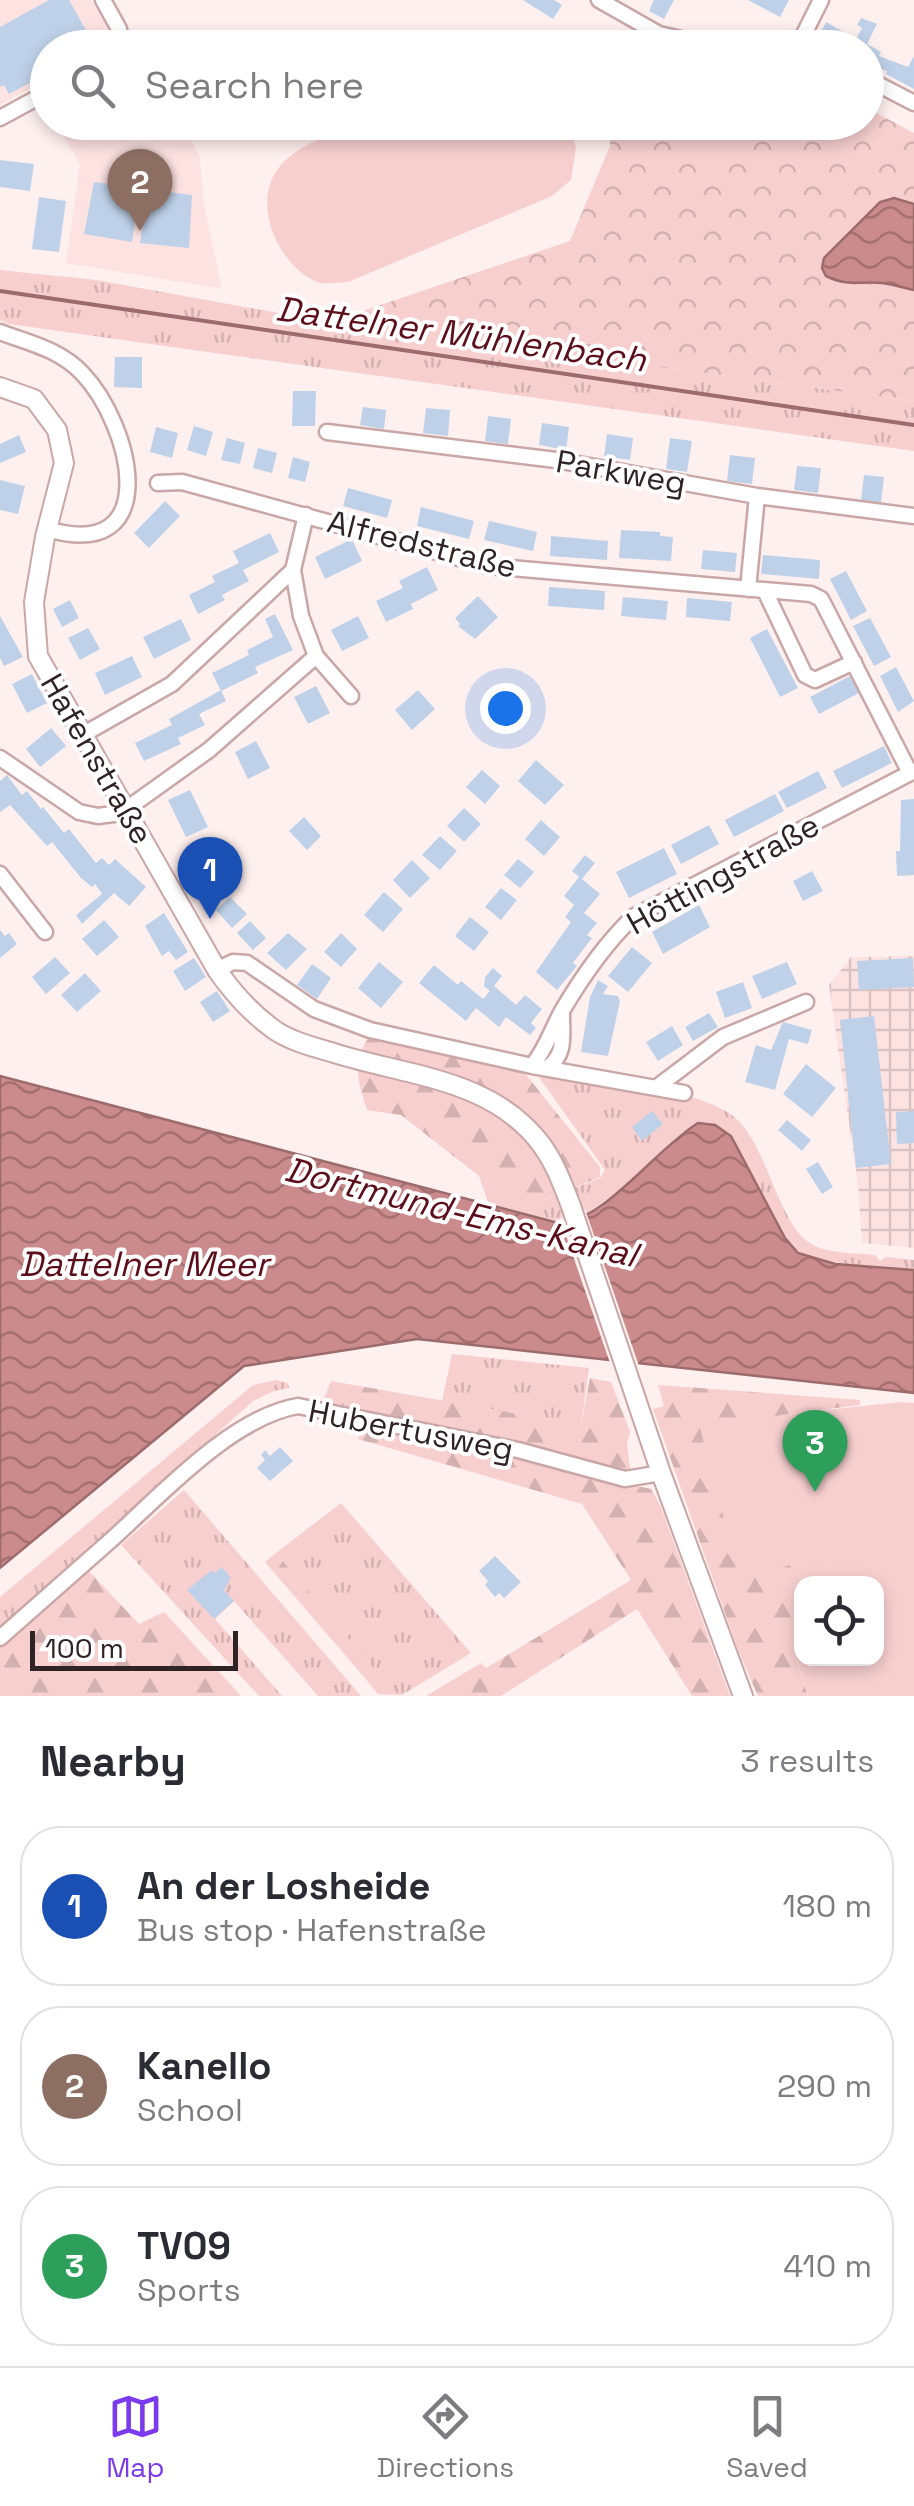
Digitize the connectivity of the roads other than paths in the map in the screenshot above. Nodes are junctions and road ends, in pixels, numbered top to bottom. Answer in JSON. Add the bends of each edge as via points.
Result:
{"nodes":[{"id":1,"x":103,"y":0,"type":"edge"},
{"id":2,"x":599,"y":0,"type":"edge"},
{"id":3,"x":820,"y":0,"type":"edge"},
{"id":4,"x":118,"y":30,"type":"edge"},
{"id":5,"x":652,"y":30,"type":"edge"},
{"id":6,"x":806,"y":30,"type":"edge"},
{"id":7,"x":884,"y":87,"type":"edge"},
{"id":8,"x":30,"y":102,"type":"edge"},
{"id":9,"x":914,"y":102,"type":"edge"},
{"id":10,"x":0,"y":118,"type":"edge"},
{"id":11,"x":0,"y":332,"type":"edge"},
{"id":12,"x":0,"y":386,"type":"edge"},
{"id":13,"x":328,"y":432,"type":"dead end"},
{"id":14,"x":158,"y":483,"type":"dead end"},
{"id":15,"x":757,"y":496,"type":"junction"},
{"id":16,"x":306,"y":515,"type":"junction"},
{"id":17,"x":914,"y":516,"type":"edge"},
{"id":18,"x":46,"y":529,"type":"junction"},
{"id":19,"x":293,"y":570,"type":"junction"},
{"id":20,"x":748,"y":589,"type":"junction"},
{"id":21,"x":766,"y":590,"type":"junction"},
{"id":22,"x":316,"y":656,"type":"junction"},
{"id":23,"x":854,"y":662,"type":"junction"},
{"id":24,"x":351,"y":696,"type":"dead end"},
{"id":25,"x":84,"y":734,"type":"junction"},
{"id":26,"x":0,"y":758,"type":"edge"},
{"id":27,"x":912,"y":772,"type":"edge"},
{"id":28,"x":126,"y":810,"type":"junction"},
{"id":29,"x":0,"y":874,"type":"edge"},
{"id":30,"x":46,"y":932,"type":"dead end"},
{"id":31,"x":218,"y":970,"type":"junction"},
{"id":32,"x":806,"y":1002,"type":"dead end"},
{"id":33,"x":540,"y":1067,"type":"junction"},
{"id":34,"x":657,"y":1087,"type":"junction"},
{"id":35,"x":684,"y":1093,"type":"dead end"},
{"id":36,"x":661,"y":1473,"type":"junction"},
{"id":37,"x":0,"y":1638,"type":"edge"},
{"id":38,"x":743,"y":1696,"type":"edge"}],
"edges":[{"from":1,"to":4,"type":"street"},
{"from":2,"to":5,"type":"street"},
{"from":3,"to":6,"type":"street"},
{"from":7,"to":9,"type":"street"},
{"from":8,"to":10,"type":"street"},
{"from":11,"to":18,"type":"street","via":[[55,352],[80,370],[121,438],[127,495],[115,524],[87,536]]},
{"from":12,"to":18,"type":"street","name":"Hafenstraße","via":[[34,399],[57,430],[64,463]]},
{"from":13,"to":15,"type":"street","name":"Parkweg","via":[[556,460]]},
{"from":14,"to":16,"type":"street","name":"Alfredstraße","via":[[182,482]]},
{"from":15,"to":17,"type":"street","name":"Parkweg"},
{"from":15,"to":20,"type":"street"},
{"from":16,"to":19,"type":"street"},
{"from":16,"to":20,"type":"street","name":"Alfredstraße","via":[[488,566]]},
{"from":18,"to":25,"type":"street","name":"Hafenstraße","via":[[34,602],[38,656]]},
{"from":19,"to":22,"type":"street"},
{"from":19,"to":25,"type":"street","via":[[172,684]]},
{"from":20,"to":21,"type":"street","name":"Alfredstraße"},
{"from":21,"to":23,"type":"street","name":"Alfredstraße","via":[[821,599]]},
{"from":21,"to":23,"type":"street","via":[[805,674],[815,680]]},
{"from":22,"to":24,"type":"street"},
{"from":22,"to":28,"type":"street","via":[[209,750]]},
{"from":23,"to":27,"type":"street","name":"Alfredstraße"},
{"from":25,"to":28,"type":"street","name":"Hafenstraße"},
{"from":26,"to":28,"type":"street","via":[[79,812]]},
{"from":27,"to":33,"type":"street","name":"Höttingstraße","via":[[633,917],[609,940],[562,1012]]},
{"from":28,"to":31,"type":"street","name":"Hafenstraße"},
{"from":29,"to":30,"type":"street"},
{"from":31,"to":33,"type":"street","via":[[247,963],[328,1017]]},
{"from":31,"to":36,"type":"street","name":"Hafenstraße","via":[[254,1013],[290,1038],[452,1083],[494,1102],[542,1145],[571,1206]]},
{"from":32,"to":34,"type":"street","via":[[723,1036]]},
{"from":33,"to":34,"type":"street"},
{"from":34,"to":35,"type":"street"},
{"from":36,"to":37,"type":"street","name":"Hubertusweg","via":[[625,1479],[315,1409],[272,1410],[180,1478]]},
{"from":36,"to":38,"type":"street","name":"Hafenstraße"}]}
